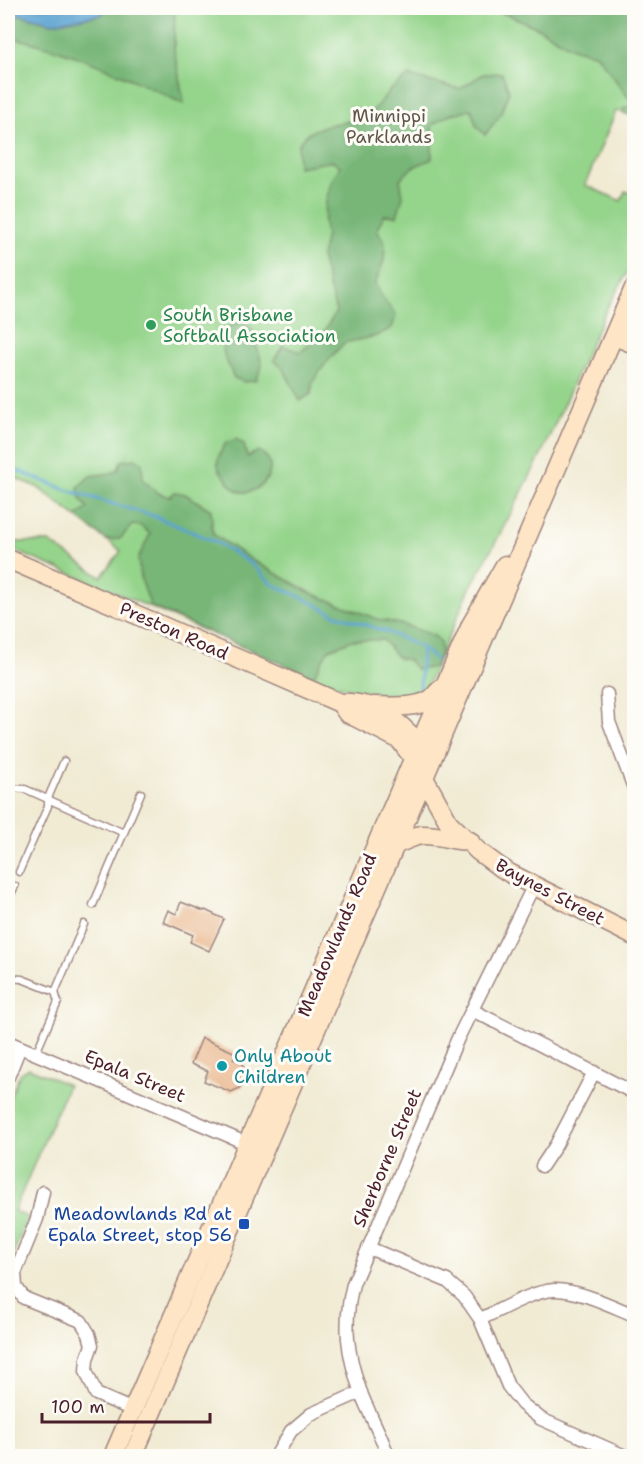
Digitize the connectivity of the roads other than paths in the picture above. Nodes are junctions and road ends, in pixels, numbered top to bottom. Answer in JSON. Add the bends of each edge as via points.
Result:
{"nodes":[{"id":1,"x":634,"y":288,"type":"edge"},
{"id":2,"x":614,"y":336,"type":"junction"},
{"id":3,"x":634,"y":344,"type":"edge"},
{"id":4,"x":550,"y":488,"type":"junction"},
{"id":5,"x":8,"y":559,"type":"edge"},
{"id":6,"x":444,"y":686,"type":"junction"},
{"id":7,"x":607,"y":694,"type":"dead end"},
{"id":8,"x":340,"y":704,"type":"junction"},
{"id":9,"x":371,"y":706,"type":"junction"},
{"id":10,"x":64,"y":761,"type":"dead end"},
{"id":11,"x":421,"y":761,"type":"junction"},
{"id":12,"x":634,"y":788,"type":"edge"},
{"id":13,"x":8,"y":789,"type":"edge"},
{"id":14,"x":141,"y":793,"type":"dead end"},
{"id":15,"x":48,"y":798,"type":"junction"},
{"id":16,"x":124,"y":833,"type":"junction"},
{"id":17,"x":470,"y":841,"type":"junction"},
{"id":18,"x":394,"y":845,"type":"junction"},
{"id":19,"x":19,"y":872,"type":"dead end"},
{"id":20,"x":15,"y":885,"type":"dead end"},
{"id":21,"x":534,"y":885,"type":"junction"},
{"id":22,"x":8,"y":897,"type":"edge"},
{"id":23,"x":93,"y":905,"type":"dead end"},
{"id":24,"x":84,"y":924,"type":"dead end"},
{"id":25,"x":634,"y":936,"type":"edge"},
{"id":26,"x":8,"y":978,"type":"edge"},
{"id":27,"x":55,"y":992,"type":"junction"},
{"id":28,"x":472,"y":1010,"type":"junction"},
{"id":29,"x":8,"y":1042,"type":"edge"},
{"id":30,"x":20,"y":1047,"type":"junction"},
{"id":31,"x":36,"y":1054,"type":"junction"},
{"id":32,"x":594,"y":1072,"type":"junction"},
{"id":33,"x":8,"y":1077,"type":"edge"},
{"id":34,"x":634,"y":1093,"type":"edge"},
{"id":35,"x":248,"y":1144,"type":"junction"},
{"id":36,"x":542,"y":1166,"type":"dead end"},
{"id":37,"x":43,"y":1192,"type":"dead end"},
{"id":38,"x":369,"y":1248,"type":"junction"},
{"id":39,"x":634,"y":1315,"type":"edge"},
{"id":40,"x":480,"y":1319,"type":"junction"},
{"id":41,"x":361,"y":1392,"type":"junction"},
{"id":42,"x":133,"y":1410,"type":"junction"},
{"id":43,"x":113,"y":1456,"type":"edge"},
{"id":44,"x":133,"y":1456,"type":"edge"},
{"id":45,"x":276,"y":1456,"type":"edge"},
{"id":46,"x":388,"y":1456,"type":"edge"},
{"id":47,"x":625,"y":1456,"type":"edge"}],
"edges":[{"from":1,"to":2,"type":"main road","name":"Meadowlands Road"},
{"from":2,"to":3,"type":"main road"},
{"from":2,"to":4,"type":"main road","name":"Meadowlands Road"},
{"from":4,"to":6,"type":"main road","name":"Meadowlands Road","via":[[471,625]]},
{"from":4,"to":11,"type":"main road","name":"Meadowlands Road"},
{"from":5,"to":8,"type":"main road","name":"Preston Road"},
{"from":6,"to":9,"type":"main road","via":[[422,703]]},
{"from":6,"to":11,"type":"main road","name":"Meadowlands Road"},
{"from":7,"to":12,"type":"street","via":[[609,722]]},
{"from":8,"to":9,"type":"main road","name":"Preston Road"},
{"from":8,"to":11,"type":"main road","name":"Preston Road","via":[[347,712],[400,740]]},
{"from":9,"to":11,"type":"main road","name":"Preston Road","via":[[400,724]]},
{"from":10,"to":15,"type":"lane"},
{"from":11,"to":17,"type":"main road","name":"Baynes Street","via":[[449,823]]},
{"from":11,"to":18,"type":"main road","name":"Meadowlands Road"},
{"from":11,"to":35,"type":"main road","name":"Meadowlands Road"},
{"from":13,"to":15,"type":"lane","via":[[25,789]]},
{"from":14,"to":16,"type":"lane"},
{"from":15,"to":16,"type":"lane"},
{"from":15,"to":19,"type":"lane"},
{"from":16,"to":23,"type":"lane"},
{"from":17,"to":18,"type":"main road","via":[[419,835]]},
{"from":17,"to":21,"type":"main road","name":"Baynes Street","via":[[497,865]]},
{"from":18,"to":44,"type":"main road","name":"Meadowlands Road"},
{"from":20,"to":22,"type":"lane"},
{"from":21,"to":25,"type":"main road","name":"Baynes Street"},
{"from":21,"to":28,"type":"street","name":"Sherborne Street"},
{"from":24,"to":27,"type":"lane"},
{"from":26,"to":27,"type":"lane","via":[[22,979]]},
{"from":27,"to":31,"type":"lane","via":[[58,1002]]},
{"from":28,"to":32,"type":"street"},
{"from":28,"to":38,"type":"street","name":"Sherborne Street"},
{"from":29,"to":30,"type":"street","name":"Epala Street"},
{"from":30,"to":31,"type":"street","name":"Epala Street"},
{"from":30,"to":33,"type":"street"},
{"from":31,"to":35,"type":"street","name":"Epala Street"},
{"from":32,"to":34,"type":"street"},
{"from":32,"to":36,"type":"street"},
{"from":35,"to":42,"type":"main road","name":"Meadowlands Road"},
{"from":37,"to":42,"type":"street","via":[[38,1219],[15,1273],[16,1287],[24,1298],[81,1321],[92,1345],[86,1371],[96,1394]]},
{"from":38,"to":40,"type":"street","via":[[447,1281],[464,1296]]},
{"from":38,"to":41,"type":"street","name":"Sherborne Street","via":[[353,1284],[346,1331]]},
{"from":39,"to":40,"type":"street","via":[[579,1294],[555,1290],[536,1294]]},
{"from":40,"to":47,"type":"street","via":[[508,1386],[522,1404],[541,1419]]},
{"from":41,"to":45,"type":"street","via":[[311,1414],[291,1431]]},
{"from":41,"to":46,"type":"street","name":"Sherborne Street"},
{"from":42,"to":43,"type":"main road","name":"Meadowlands Road"}]}
